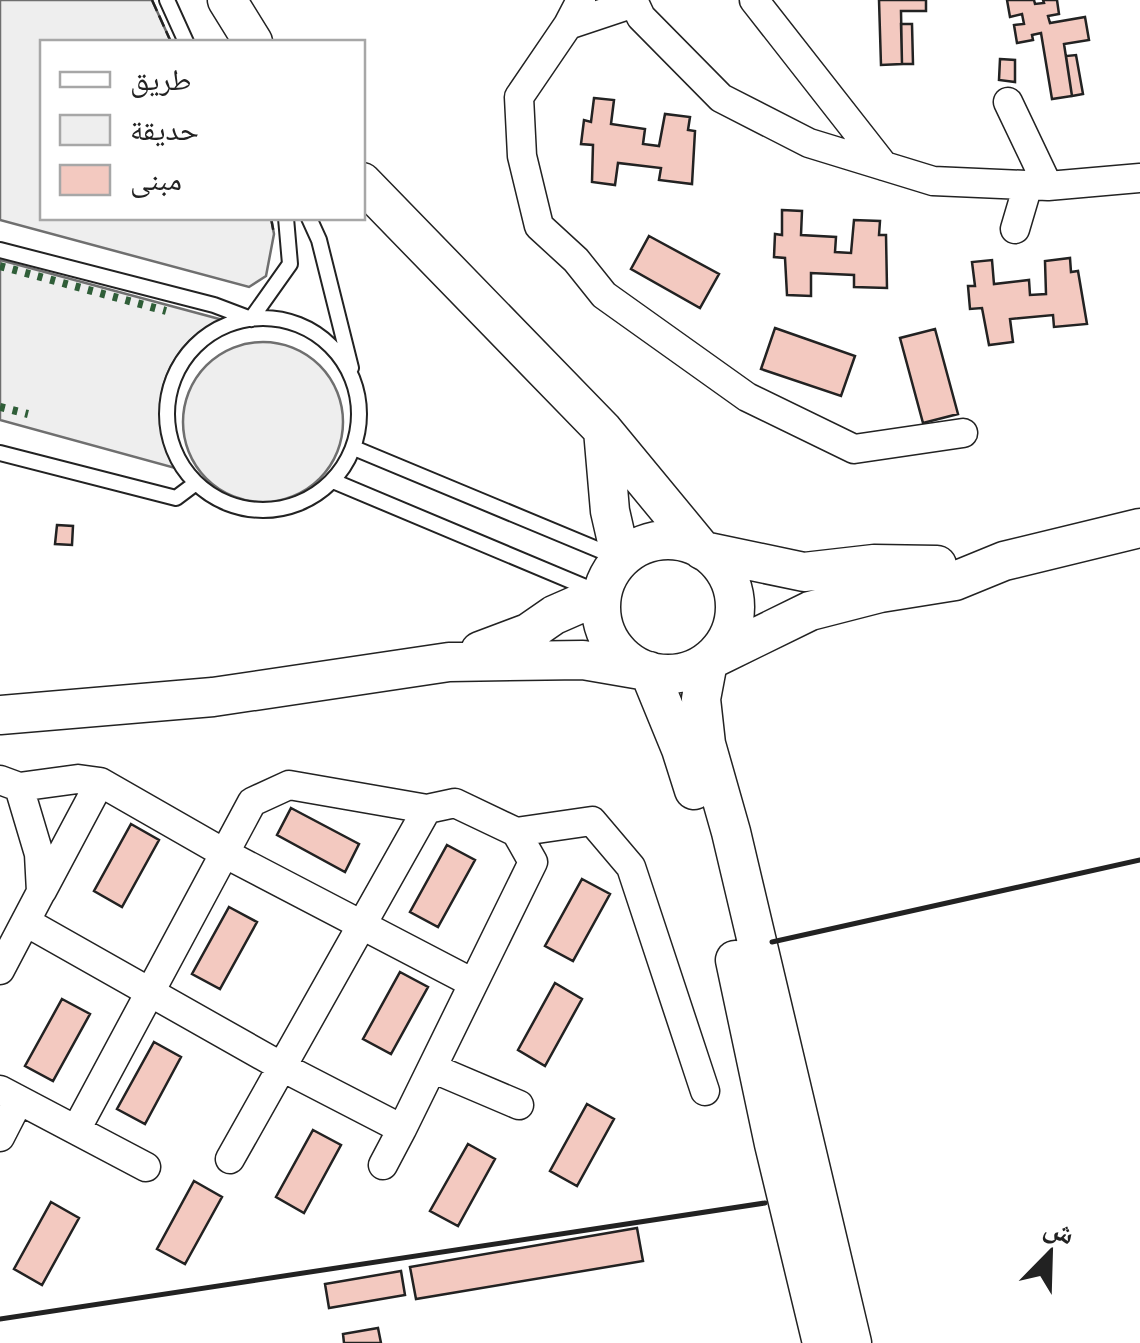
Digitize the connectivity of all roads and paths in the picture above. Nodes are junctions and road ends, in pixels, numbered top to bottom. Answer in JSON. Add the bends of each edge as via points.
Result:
{"nodes":[{"id":1,"x":167,"y":0,"type":"edge"},
{"id":2,"x":227,"y":0,"type":"edge"},
{"id":3,"x":754,"y":0,"type":"edge"},
{"id":4,"x":633,"y":1,"type":"edge"},
{"id":5,"x":574,"y":12,"type":"edge"},
{"id":6,"x":185,"y":40,"type":"edge"},
{"id":7,"x":253,"y":40,"type":"edge"},
{"id":8,"x":1008,"y":102,"type":"dead end"},
{"id":9,"x":884,"y":166,"type":"junction"},
{"id":10,"x":1140,"y":178,"type":"edge"},
{"id":11,"x":365,"y":185,"type":"edge"},
{"id":12,"x":1038,"y":186,"type":"junction"},
{"id":13,"x":286,"y":220,"type":"edge"},
{"id":14,"x":309,"y":220,"type":"edge"},
{"id":15,"x":1015,"y":228,"type":"dead end"},
{"id":16,"x":0,"y":250,"type":"edge"},
{"id":17,"x":251,"y":318,"type":"junction"},
{"id":18,"x":354,"y":383,"type":"junction"},
{"id":19,"x":603,"y":430,"type":"junction"},
{"id":20,"x":963,"y":433,"type":"dead end"},
{"id":21,"x":354,"y":448,"type":"junction"},
{"id":22,"x":0,"y":453,"type":"edge"},
{"id":23,"x":333,"y":481,"type":"junction"},
{"id":24,"x":196,"y":483,"type":"junction"},
{"id":25,"x":1140,"y":528,"type":"edge"},
{"id":26,"x":703,"y":550,"type":"junction"},
{"id":27,"x":621,"y":559,"type":"junction"},
{"id":28,"x":1004,"y":561,"type":"junction"},
{"id":29,"x":602,"y":594,"type":"junction"},
{"id":30,"x":709,"y":661,"type":"junction"},
{"id":31,"x":449,"y":662,"type":"junction"},
{"id":32,"x":648,"y":671,"type":"junction"},
{"id":33,"x":0,"y":715,"type":"edge"},
{"id":34,"x":100,"y":782,"type":"junction"},
{"id":35,"x":9,"y":783,"type":"edge"},
{"id":36,"x":427,"y":809,"type":"junction"},
{"id":37,"x":516,"y":832,"type":"junction"},
{"id":38,"x":224,"y":853,"type":"junction"},
{"id":39,"x":42,"y":892,"type":"junction"},
{"id":40,"x":26,"y":922,"type":"junction"},
{"id":41,"x":362,"y":926,"type":"junction"},
{"id":42,"x":0,"y":970,"type":"edge"},
{"id":43,"x":472,"y":982,"type":"junction"},
{"id":44,"x":150,"y":992,"type":"junction"},
{"id":45,"x":284,"y":1068,"type":"junction"},
{"id":46,"x":432,"y":1068,"type":"junction"},
{"id":47,"x":705,"y":1091,"type":"dead end"},
{"id":48,"x":9,"y":1095,"type":"edge"},
{"id":49,"x":519,"y":1105,"type":"dead end"},
{"id":50,"x":402,"y":1129,"type":"junction"},
{"id":51,"x":76,"y":1130,"type":"junction"},
{"id":52,"x":0,"y":1138,"type":"edge"},
{"id":53,"x":230,"y":1159,"type":"dead end"},
{"id":54,"x":383,"y":1165,"type":"dead end"},
{"id":55,"x":146,"y":1167,"type":"dead end"},
{"id":56,"x":822,"y":1343,"type":"edge"},
{"id":57,"x":852,"y":1343,"type":"edge"}],
"edges":[{"from":1,"to":6,"type":"lane"},
{"from":2,"to":7,"type":"main road"},
{"from":3,"to":9,"type":"street"},
{"from":4,"to":5,"type":"street"},
{"from":4,"to":9,"type":"street","via":[[721,98],[809,143]]},
{"from":5,"to":20,"type":"street","via":[[520,96],[522,156],[538,226],[604,294],[747,397],[854,448]]},
{"from":8,"to":12,"type":"street"},
{"from":9,"to":12,"type":"street","via":[[933,181]]},
{"from":10,"to":12,"type":"street"},
{"from":11,"to":19,"type":"main road"},
{"from":12,"to":15,"type":"street"},
{"from":13,"to":17,"type":"lane","via":[[290,264]]},
{"from":14,"to":18,"type":"lane"},
{"from":16,"to":17,"type":"lane"},
{"from":17,"to":18,"type":"lane","via":[[284,320],[314,332],[339,354]]},
{"from":17,"to":24,"type":"lane","via":[[196,344],[168,398],[168,429]]},
{"from":18,"to":21,"type":"lane"},
{"from":19,"to":26,"type":"main road"},
{"from":19,"to":27,"type":"main road"},
{"from":21,"to":23,"type":"lane"},
{"from":21,"to":27,"type":"lane"},
{"from":22,"to":24,"type":"lane","via":[[176,498]]},
{"from":23,"to":24,"type":"lane","via":[[280,509],[250,510]]},
{"from":23,"to":29,"type":"lane"},
{"from":25,"to":28,"type":"main road"},
{"from":26,"to":27,"type":"main road","via":[[662,541]]},
{"from":26,"to":28,"type":"main road","via":[[804,572]]},
{"from":26,"to":30,"type":"main road","via":[[731,584],[735,606],[732,627]]},
{"from":27,"to":29,"type":"main road"},
{"from":28,"to":30,"type":"main road","via":[[955,581],[810,611]]},
{"from":29,"to":31,"type":"main road","via":[[528,633]]},
{"from":29,"to":32,"type":"main road","via":[[600,614],[615,649]]},
{"from":30,"to":32,"type":"main road","via":[[668,675]]},
{"from":30,"to":57,"type":"main road","via":[[701,699],[706,744]]},
{"from":31,"to":32,"type":"main road","via":[[583,660]]},
{"from":31,"to":33,"type":"main road","via":[[212,697]]},
{"from":32,"to":56,"type":"main road","via":[[708,837]]},
{"from":34,"to":35,"type":"street"},
{"from":34,"to":38,"type":"street"},
{"from":34,"to":39,"type":"street"},
{"from":35,"to":39,"type":"street","via":[[39,854]]},
{"from":36,"to":37,"type":"street","via":[[455,803]]},
{"from":36,"to":38,"type":"street","via":[[288,785],[252,802]]},
{"from":36,"to":41,"type":"street"},
{"from":37,"to":43,"type":"street","via":[[533,862]]},
{"from":37,"to":47,"type":"street","via":[[592,820],[631,866]]},
{"from":38,"to":41,"type":"street"},
{"from":38,"to":44,"type":"street"},
{"from":39,"to":40,"type":"street"},
{"from":40,"to":42,"type":"street"},
{"from":40,"to":44,"type":"street"},
{"from":41,"to":43,"type":"street"},
{"from":41,"to":45,"type":"street"},
{"from":43,"to":46,"type":"street"},
{"from":44,"to":45,"type":"street"},
{"from":44,"to":51,"type":"street"},
{"from":45,"to":50,"type":"street"},
{"from":45,"to":53,"type":"street"},
{"from":46,"to":49,"type":"street"},
{"from":46,"to":50,"type":"street"},
{"from":48,"to":51,"type":"street"},
{"from":48,"to":52,"type":"street"},
{"from":50,"to":54,"type":"street"},
{"from":51,"to":55,"type":"street"}]}
